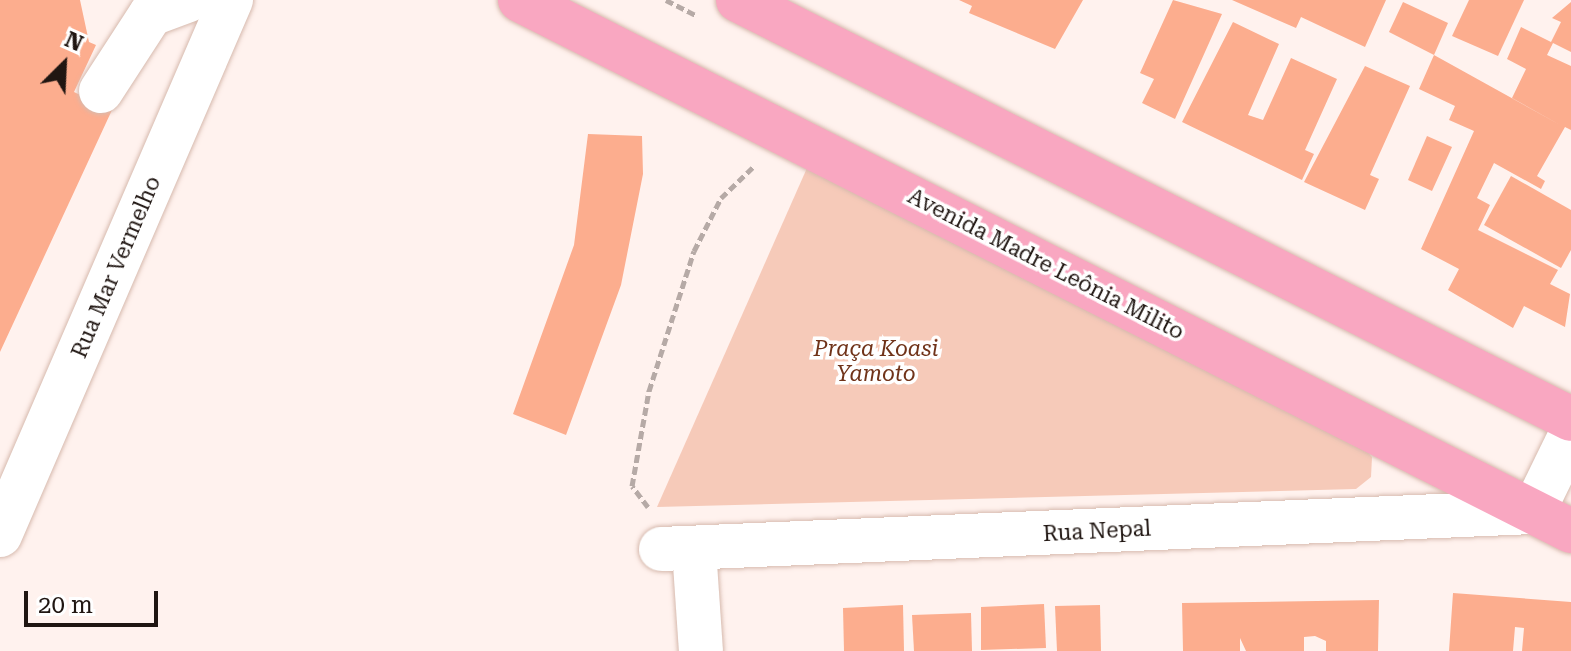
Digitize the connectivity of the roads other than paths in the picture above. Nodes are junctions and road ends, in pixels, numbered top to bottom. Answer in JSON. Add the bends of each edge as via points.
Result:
{"nodes":[{"id":1,"x":189,"y":0,"type":"edge"},
{"id":2,"x":231,"y":0,"type":"edge"},
{"id":3,"x":520,"y":0,"type":"edge"},
{"id":4,"x":738,"y":0,"type":"edge"},
{"id":5,"x":101,"y":91,"type":"dead end"},
{"id":6,"x":1571,"y":419,"type":"edge"},
{"id":7,"x":1571,"y":434,"type":"edge"},
{"id":8,"x":1552,"y":521,"type":"edge"},
{"id":9,"x":0,"y":535,"type":"edge"},
{"id":10,"x":701,"y":651,"type":"edge"}],
"edges":[{"from":1,"to":5,"type":"street","via":[[151,14]]},
{"from":2,"to":9,"type":"street","name":"Rua Mar Vermelho"},
{"from":3,"to":8,"type":"main road","name":"Avenida Madre Leônia Milito"},
{"from":4,"to":6,"type":"main road"},
{"from":7,"to":8,"type":"street"},
{"from":8,"to":10,"type":"street","name":"Rua Nepal","via":[[678,549]]}]}
